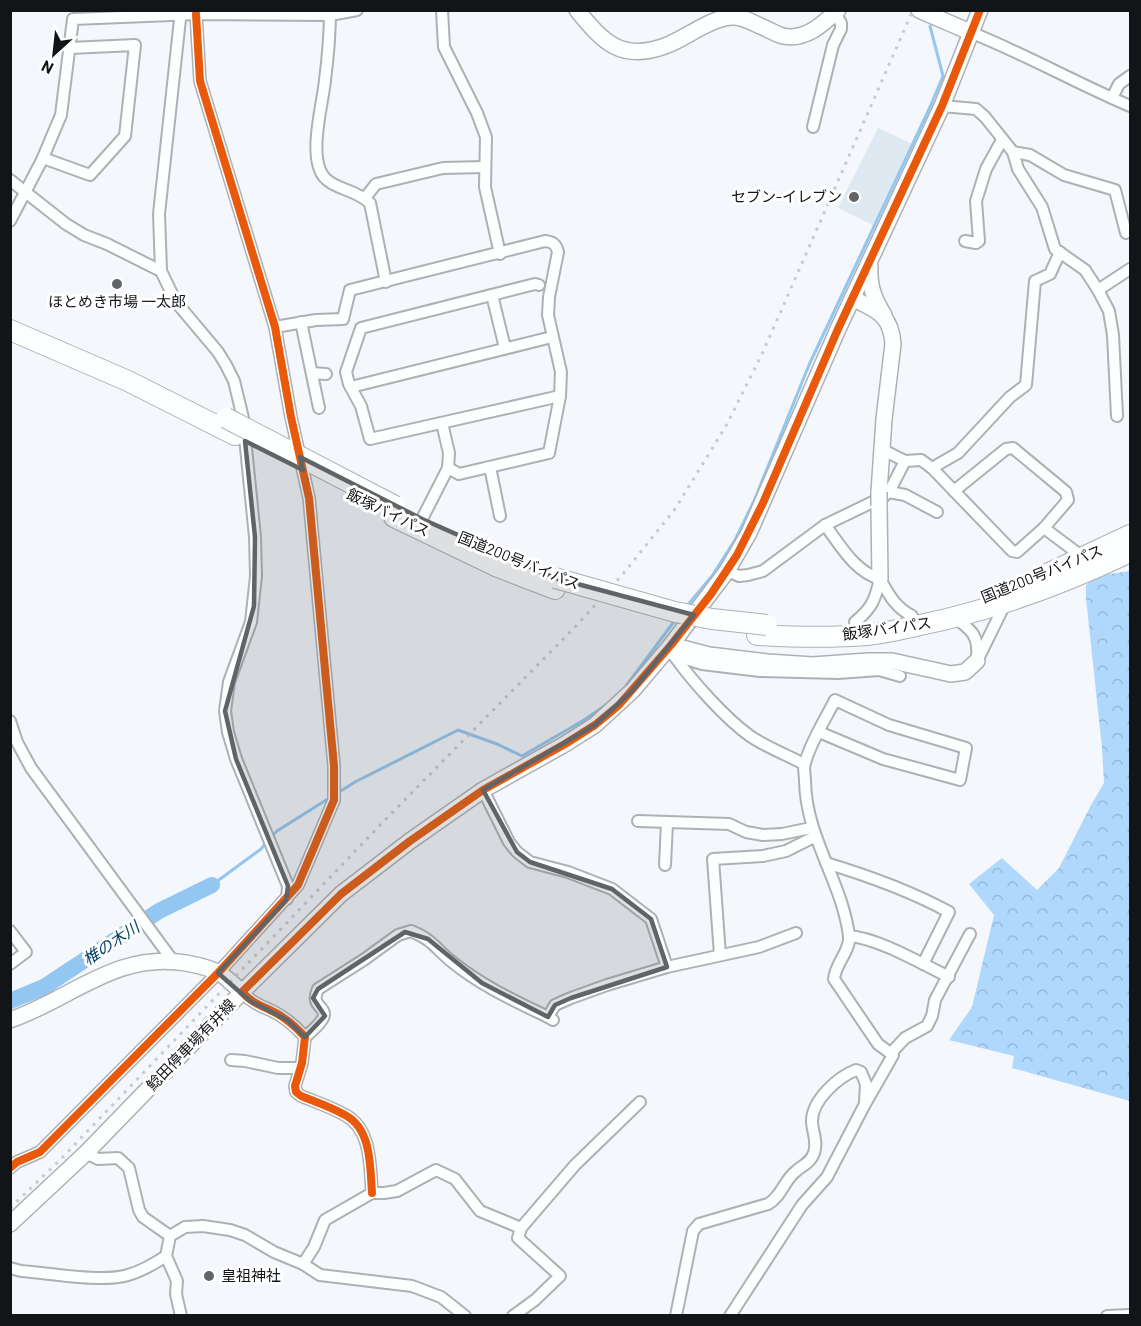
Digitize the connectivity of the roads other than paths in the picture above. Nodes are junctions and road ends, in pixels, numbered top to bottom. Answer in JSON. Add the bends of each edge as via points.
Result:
{"nodes":[{"id":1,"x":155,"y":10,"type":"edge"},
{"id":2,"x":357,"y":10,"type":"edge"},
{"id":3,"x":441,"y":10,"type":"edge"},
{"id":4,"x":577,"y":10,"type":"edge"},
{"id":5,"x":919,"y":10,"type":"edge"},
{"id":6,"x":980,"y":10,"type":"edge"},
{"id":7,"x":837,"y":12,"type":"edge"},
{"id":8,"x":330,"y":13,"type":"edge"},
{"id":9,"x":69,"y":14,"type":"edge"},
{"id":10,"x":100,"y":14,"type":"edge"},
{"id":11,"x":176,"y":14,"type":"edge"},
{"id":12,"x":196,"y":14,"type":"junction"},
{"id":13,"x":970,"y":32,"type":"junction"},
{"id":14,"x":69,"y":48,"type":"junction"},
{"id":15,"x":1131,"y":76,"type":"edge"},
{"id":16,"x":1112,"y":98,"type":"junction"},
{"id":17,"x":942,"y":105,"type":"junction"},
{"id":18,"x":1131,"y":106,"type":"edge"},
{"id":19,"x":813,"y":127,"type":"dead end"},
{"id":20,"x":1002,"y":140,"type":"junction"},
{"id":21,"x":1013,"y":153,"type":"junction"},
{"id":22,"x":43,"y":158,"type":"junction"},
{"id":23,"x":484,"y":167,"type":"junction"},
{"id":24,"x":10,"y":180,"type":"edge"},
{"id":25,"x":26,"y":193,"type":"junction"},
{"id":26,"x":365,"y":198,"type":"junction"},
{"id":27,"x":10,"y":222,"type":"edge"},
{"id":28,"x":1126,"y":234,"type":"dead end"},
{"id":29,"x":965,"y":242,"type":"dead end"},
{"id":30,"x":1060,"y":252,"type":"junction"},
{"id":31,"x":500,"y":254,"type":"junction"},
{"id":32,"x":870,"y":261,"type":"junction"},
{"id":33,"x":1131,"y":269,"type":"edge"},
{"id":34,"x":160,"y":271,"type":"junction"},
{"id":35,"x":386,"y":282,"type":"junction"},
{"id":36,"x":539,"y":285,"type":"dead end"},
{"id":37,"x":1098,"y":290,"type":"junction"},
{"id":38,"x":492,"y":295,"type":"junction"},
{"id":39,"x":852,"y":298,"type":"junction"},
{"id":40,"x":10,"y":317,"type":"edge"},
{"id":41,"x":885,"y":317,"type":"junction"},
{"id":42,"x":301,"y":322,"type":"junction"},
{"id":43,"x":275,"y":327,"type":"junction"},
{"id":44,"x":838,"y":329,"type":"junction"},
{"id":45,"x":10,"y":330,"type":"edge"},
{"id":46,"x":552,"y":337,"type":"junction"},
{"id":47,"x":506,"y":348,"type":"junction"},
{"id":48,"x":312,"y":373,"type":"junction"},
{"id":49,"x":326,"y":374,"type":"dead end"},
{"id":50,"x":351,"y":387,"type":"junction"},
{"id":51,"x":560,"y":396,"type":"junction"},
{"id":52,"x":319,"y":408,"type":"dead end"},
{"id":53,"x":1117,"y":416,"type":"dead end"},
{"id":54,"x":442,"y":423,"type":"junction"},
{"id":55,"x":231,"y":427,"type":"junction"},
{"id":56,"x":881,"y":449,"type":"junction"},
{"id":57,"x":905,"y":462,"type":"junction"},
{"id":58,"x":490,"y":467,"type":"junction"},
{"id":59,"x":447,"y":468,"type":"junction"},
{"id":60,"x":932,"y":468,"type":"junction"},
{"id":61,"x":954,"y":491,"type":"junction"},
{"id":62,"x":882,"y":497,"type":"junction"},
{"id":63,"x":395,"y":512,"type":"junction"},
{"id":64,"x":936,"y":512,"type":"dead end"},
{"id":65,"x":500,"y":516,"type":"dead end"},
{"id":66,"x":422,"y":519,"type":"junction"},
{"id":67,"x":825,"y":525,"type":"junction"},
{"id":68,"x":1044,"y":528,"type":"junction"},
{"id":69,"x":1131,"y":536,"type":"edge"},
{"id":70,"x":1131,"y":552,"type":"edge"},
{"id":71,"x":1085,"y":558,"type":"junction"},
{"id":72,"x":727,"y":571,"type":"junction"},
{"id":73,"x":880,"y":579,"type":"junction"},
{"id":74,"x":555,"y":583,"type":"junction"},
{"id":75,"x":1005,"y":603,"type":"junction"},
{"id":76,"x":912,"y":616,"type":"junction"},
{"id":77,"x":955,"y":618,"type":"junction"},
{"id":78,"x":855,"y":622,"type":"junction"},
{"id":79,"x":762,"y":630,"type":"junction"},
{"id":80,"x":670,"y":650,"type":"junction"},
{"id":81,"x":976,"y":661,"type":"junction"},
{"id":82,"x":900,"y":676,"type":"dead end"},
{"id":83,"x":10,"y":721,"type":"edge"},
{"id":84,"x":819,"y":732,"type":"junction"},
{"id":85,"x":804,"y":764,"type":"junction"},
{"id":86,"x":483,"y":790,"type":"junction"},
{"id":87,"x":638,"y":821,"type":"dead end"},
{"id":88,"x":667,"y":823,"type":"junction"},
{"id":89,"x":813,"y":832,"type":"junction"},
{"id":90,"x":826,"y":863,"type":"junction"},
{"id":91,"x":665,"y":865,"type":"dead end"},
{"id":92,"x":286,"y":900,"type":"junction"},
{"id":93,"x":10,"y":931,"type":"edge"},
{"id":94,"x":796,"y":933,"type":"dead end"},
{"id":95,"x":970,"y":934,"type":"dead end"},
{"id":96,"x":849,"y":936,"type":"junction"},
{"id":97,"x":720,"y":955,"type":"junction"},
{"id":98,"x":173,"y":961,"type":"junction"},
{"id":99,"x":10,"y":963,"type":"edge"},
{"id":100,"x":922,"y":964,"type":"junction"},
{"id":101,"x":667,"y":967,"type":"junction"},
{"id":102,"x":218,"y":972,"type":"junction"},
{"id":103,"x":949,"y":977,"type":"junction"},
{"id":104,"x":242,"y":992,"type":"junction"},
{"id":105,"x":10,"y":1020,"type":"edge"},
{"id":106,"x":305,"y":1037,"type":"junction"},
{"id":107,"x":891,"y":1053,"type":"junction"},
{"id":108,"x":231,"y":1060,"type":"dead end"},
{"id":109,"x":300,"y":1068,"type":"junction"},
{"id":110,"x":640,"y":1102,"type":"dead end"},
{"id":111,"x":865,"y":1104,"type":"junction"},
{"id":112,"x":86,"y":1153,"type":"junction"},
{"id":113,"x":10,"y":1168,"type":"edge"},
{"id":114,"x":372,"y":1192,"type":"junction"},
{"id":115,"x":10,"y":1224,"type":"edge"},
{"id":116,"x":522,"y":1228,"type":"junction"},
{"id":117,"x":170,"y":1236,"type":"junction"},
{"id":118,"x":166,"y":1256,"type":"junction"},
{"id":119,"x":303,"y":1264,"type":"junction"},
{"id":120,"x":10,"y":1268,"type":"edge"},
{"id":121,"x":1131,"y":1314,"type":"edge"},
{"id":122,"x":181,"y":1316,"type":"edge"},
{"id":123,"x":465,"y":1316,"type":"edge"},
{"id":124,"x":513,"y":1316,"type":"edge"},
{"id":125,"x":676,"y":1316,"type":"edge"},
{"id":126,"x":730,"y":1316,"type":"edge"},
{"id":127,"x":1107,"y":1316,"type":"edge"}],
"edges":[{"from":1,"to":11,"type":"street"},
{"from":2,"to":8,"type":"street"},
{"from":3,"to":23,"type":"street","via":[[444,47],[486,137]]},
{"from":4,"to":7,"type":"street","via":[[600,37],[626,52],[665,46],[732,16],[783,36],[802,37]]},
{"from":5,"to":13,"type":"street"},
{"from":6,"to":13,"type":"street"},
{"from":7,"to":19,"type":"street","via":[[841,29],[833,45]]},
{"from":8,"to":12,"type":"street"},
{"from":8,"to":26,"type":"street","via":[[317,131],[318,160],[327,180]]},
{"from":9,"to":10,"type":"street"},
{"from":9,"to":14,"type":"street"},
{"from":10,"to":11,"type":"street"},
{"from":11,"to":12,"type":"street"},
{"from":11,"to":34,"type":"street","via":[[159,214]]},
{"from":12,"to":43,"type":"street","via":[[201,81]]},
{"from":13,"to":16,"type":"street"},
{"from":13,"to":17,"type":"street"},
{"from":14,"to":22,"type":"street","via":[[61,115]]},
{"from":14,"to":22,"type":"street","via":[[135,45],[125,136],[90,175]]},
{"from":15,"to":16,"type":"street","via":[[1119,84]]},
{"from":16,"to":18,"type":"street"},
{"from":17,"to":20,"type":"street","via":[[976,109]]},
{"from":17,"to":32,"type":"street"},
{"from":20,"to":21,"type":"street"},
{"from":20,"to":29,"type":"street","via":[[986,169],[976,201],[979,241]]},
{"from":21,"to":28,"type":"street","via":[[1030,155],[1064,176],[1114,190]]},
{"from":21,"to":30,"type":"street","via":[[1018,169],[1042,207],[1055,249]]},
{"from":22,"to":25,"type":"street"},
{"from":23,"to":26,"type":"street","via":[[443,168],[376,184]]},
{"from":23,"to":31,"type":"street"},
{"from":24,"to":25,"type":"street"},
{"from":25,"to":27,"type":"street"},
{"from":25,"to":34,"type":"street","via":[[84,235]]},
{"from":26,"to":35,"type":"street","via":[[370,203]]},
{"from":30,"to":37,"type":"street","via":[[1085,270]]},
{"from":30,"to":60,"type":"street","via":[[1050,274],[1035,281],[1026,385],[958,453]]},
{"from":31,"to":35,"type":"street"},
{"from":31,"to":46,"type":"street","via":[[545,241],[556,246],[548,315]]},
{"from":32,"to":39,"type":"street"},
{"from":32,"to":41,"type":"street","via":[[870,285]]},
{"from":33,"to":37,"type":"street"},
{"from":34,"to":92,"type":"street","via":[[176,303],[226,365],[243,418],[256,576],[252,622],[230,682],[225,711],[236,759],[288,886]]},
{"from":35,"to":42,"type":"street","via":[[350,290],[343,319]]},
{"from":36,"to":38,"type":"street"},
{"from":37,"to":53,"type":"street","via":[[1109,311],[1113,335]]},
{"from":38,"to":47,"type":"street"},
{"from":38,"to":50,"type":"street","via":[[361,328],[346,372]]},
{"from":39,"to":41,"type":"street"},
{"from":39,"to":44,"type":"street"},
{"from":40,"to":55,"type":"highway","name":"国道200号バイパス","via":[[87,348]]},
{"from":41,"to":44,"type":"street","via":[[862,314]]},
{"from":41,"to":56,"type":"street","via":[[893,344]]},
{"from":42,"to":43,"type":"street"},
{"from":42,"to":48,"type":"street"},
{"from":43,"to":92,"type":"street","via":[[309,498],[334,766],[334,800],[298,885]]},
{"from":44,"to":72,"type":"street","via":[[763,503]]},
{"from":45,"to":55,"type":"highway"},
{"from":46,"to":47,"type":"street"},
{"from":46,"to":51,"type":"street","via":[[561,372]]},
{"from":47,"to":50,"type":"street"},
{"from":48,"to":49,"type":"street"},
{"from":48,"to":52,"type":"street"},
{"from":50,"to":54,"type":"street","via":[[370,439]]},
{"from":51,"to":54,"type":"street"},
{"from":51,"to":58,"type":"street","via":[[549,453]]},
{"from":54,"to":59,"type":"street","via":[[449,453]]},
{"from":55,"to":63,"type":"highway","name":"国道200号バイパス","bridge":true},
{"from":56,"to":57,"type":"street"},
{"from":56,"to":62,"type":"street"},
{"from":57,"to":60,"type":"street","via":[[921,460]]},
{"from":57,"to":62,"type":"street"},
{"from":58,"to":59,"type":"street","via":[[459,474]]},
{"from":58,"to":65,"type":"street"},
{"from":59,"to":66,"type":"street"},
{"from":60,"to":61,"type":"street"},
{"from":61,"to":68,"type":"street","via":[[1012,551],[1017,552]]},
{"from":61,"to":68,"type":"street","via":[[1006,449],[1013,448],[1068,496]]},
{"from":62,"to":64,"type":"street","via":[[905,495]]},
{"from":62,"to":67,"type":"street"},
{"from":62,"to":73,"type":"street"},
{"from":63,"to":66,"type":"highway","name":"国道200号バイパス"},
{"from":63,"to":74,"type":"highway","name":"飯塚バイパス","via":[[498,567]]},
{"from":66,"to":74,"type":"highway","name":"国道200号バイパス"},
{"from":67,"to":72,"type":"street","via":[[763,571],[739,576]]},
{"from":67,"to":73,"type":"street","via":[[860,569]]},
{"from":68,"to":71,"type":"street"},
{"from":69,"to":71,"type":"highway","name":"国道200号バイパス"},
{"from":70,"to":75,"type":"highway","name":"飯塚バイパス"},
{"from":71,"to":76,"type":"highway","name":"国道200号バイパス","via":[[1001,593]]},
{"from":72,"to":80,"type":"street"},
{"from":73,"to":76,"type":"street","via":[[892,600]]},
{"from":73,"to":78,"type":"street","via":[[873,603]]},
{"from":74,"to":79,"type":"highway","name":"国道200号バイパス","bridge":true},
{"from":75,"to":77,"type":"highway","name":"飯塚バイパス"},
{"from":75,"to":81,"type":"street"},
{"from":76,"to":78,"type":"highway","name":"国道200号バイパス"},
{"from":77,"to":79,"type":"highway","name":"飯塚バイパス","via":[[868,635],[822,637]]},
{"from":77,"to":81,"type":"street","via":[[975,635]]},
{"from":78,"to":79,"type":"highway","name":"国道200号バイパス"},
{"from":80,"to":81,"type":"street","via":[[813,665],[892,661],[951,674],[966,672]]},
{"from":80,"to":82,"type":"street","via":[[702,664],[760,671],[879,670]]},
{"from":80,"to":85,"type":"street","via":[[735,725]]},
{"from":80,"to":86,"type":"street","via":[[595,724]]},
{"from":83,"to":98,"type":"street","via":[[31,768]]},
{"from":84,"to":84,"type":"street","via":[[835,700],[889,725],[966,748],[960,780],[883,759]]},
{"from":84,"to":85,"type":"street"},
{"from":85,"to":89,"type":"street","via":[[805,801]]},
{"from":86,"to":101,"type":"street","via":[[509,842],[523,857],[612,889],[651,919]]},
{"from":86,"to":104,"type":"street","via":[[341,894]]},
{"from":87,"to":88,"type":"street"},
{"from":88,"to":89,"type":"street","via":[[729,824],[763,835]]},
{"from":88,"to":91,"type":"street"},
{"from":89,"to":90,"type":"street"},
{"from":89,"to":97,"type":"street","via":[[786,851],[713,859]]},
{"from":90,"to":96,"type":"street"},
{"from":90,"to":100,"type":"street","via":[[882,880],[949,912]]},
{"from":92,"to":102,"type":"street"},
{"from":93,"to":99,"type":"street","via":[[26,952]]},
{"from":94,"to":97,"type":"street","via":[[759,947]]},
{"from":95,"to":103,"type":"street"},
{"from":96,"to":100,"type":"street"},
{"from":96,"to":107,"type":"street","via":[[834,979],[878,1044]]},
{"from":97,"to":101,"type":"street"},
{"from":98,"to":102,"type":"street","name":"鯰田停車場有井線"},
{"from":98,"to":105,"type":"street","name":"鯰田停車場有井線","via":[[150,960],[124,967]]},
{"from":100,"to":103,"type":"street"},
{"from":101,"to":106,"type":"street","via":[[555,1005],[551,1019],[482,983],[450,961],[428,939],[411,931],[398,935],[318,989],[316,1002],[325,1016]]},
{"from":102,"to":104,"type":"street","name":"鯰田停車場有井線"},
{"from":102,"to":113,"type":"street","via":[[40,1152]]},
{"from":103,"to":107,"type":"street","via":[[935,1000],[927,1026],[905,1038]]},
{"from":104,"to":106,"type":"street","via":[[258,1006],[287,1020]]},
{"from":104,"to":112,"type":"street","name":"鯰田停車場有井線"},
{"from":106,"to":109,"type":"street"},
{"from":107,"to":111,"type":"street","via":[[893,1059]]},
{"from":108,"to":109,"type":"street"},
{"from":109,"to":114,"type":"street","via":[[296,1092],[355,1122],[366,1141]]},
{"from":110,"to":116,"type":"street","via":[[575,1166]]},
{"from":111,"to":125,"type":"street","via":[[866,1084],[856,1070],[832,1087],[813,1110],[814,1153],[806,1166],[793,1173],[775,1200],[699,1224],[693,1231]]},
{"from":111,"to":126,"type":"street","via":[[827,1177],[802,1205]]},
{"from":112,"to":115,"type":"street","name":"鯰田停車場有井線"},
{"from":112,"to":117,"type":"street","via":[[98,1159],[118,1158],[129,1168],[143,1217]]},
{"from":114,"to":116,"type":"street","via":[[397,1191],[436,1170],[455,1179],[480,1210]]},
{"from":114,"to":119,"type":"street","via":[[325,1220]]},
{"from":116,"to":124,"type":"street","via":[[518,1238],[560,1276]]},
{"from":117,"to":118,"type":"street"},
{"from":117,"to":119,"type":"street","via":[[185,1227],[230,1230]]},
{"from":118,"to":120,"type":"street","via":[[151,1266],[117,1277]]},
{"from":118,"to":122,"type":"street","via":[[177,1281]]},
{"from":119,"to":123,"type":"street","via":[[320,1275],[412,1286],[441,1297]]},
{"from":121,"to":127,"type":"street"}]}
